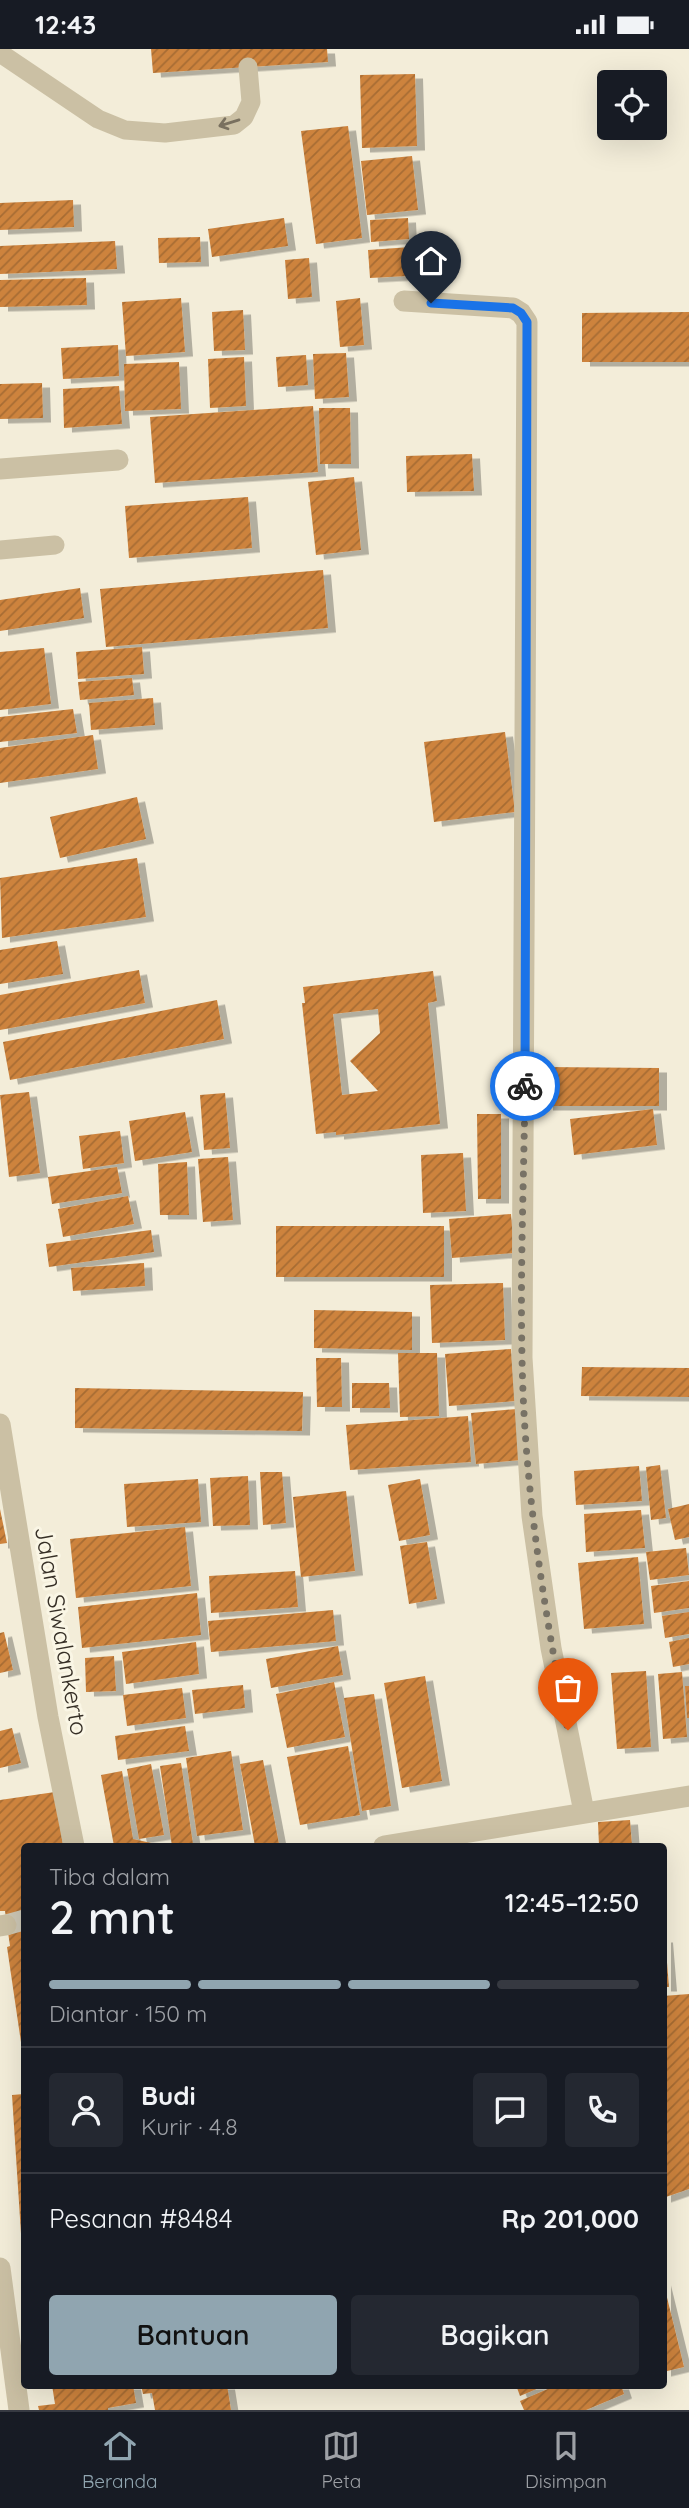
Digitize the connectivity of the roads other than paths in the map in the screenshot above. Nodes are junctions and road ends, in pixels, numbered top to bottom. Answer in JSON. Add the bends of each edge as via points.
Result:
{"nodes":[{"id":1,"x":0,"y":53,"type":"edge"},
{"id":2,"x":248,"y":67,"type":"dead end"},
{"id":3,"x":404,"y":301,"type":"dead end"},
{"id":4,"x":118,"y":460,"type":"dead end"},
{"id":5,"x":0,"y":469,"type":"edge"},
{"id":6,"x":55,"y":545,"type":"dead end"},
{"id":7,"x":0,"y":550,"type":"edge"},
{"id":8,"x":0,"y":1424,"type":"edge"},
{"id":9,"x":689,"y":1796,"type":"edge"},
{"id":10,"x":584,"y":1812,"type":"junction"},
{"id":11,"x":73,"y":1843,"type":"edge"},
{"id":12,"x":402,"y":1843,"type":"edge"},
{"id":13,"x":0,"y":2268,"type":"edge"},
{"id":14,"x":19,"y":2410,"type":"edge"}],
"edges":[{"from":2,"to":1,"type":"lane","one_way":true,"via":[[251,102],[234,125],[165,133],[125,129],[98,119]]},
{"from":3,"to":10,"type":"street","via":[[513,308],[527,322],[522,1358],[532,1516],[551,1648]]},
{"from":4,"to":5,"type":"street"},
{"from":6,"to":7,"type":"lane"},
{"from":8,"to":11,"type":"street","name":"Jalan Siwalankerto"},
{"from":9,"to":10,"type":"street"},
{"from":10,"to":12,"type":"street"},
{"from":13,"to":14,"type":"street"}]}
